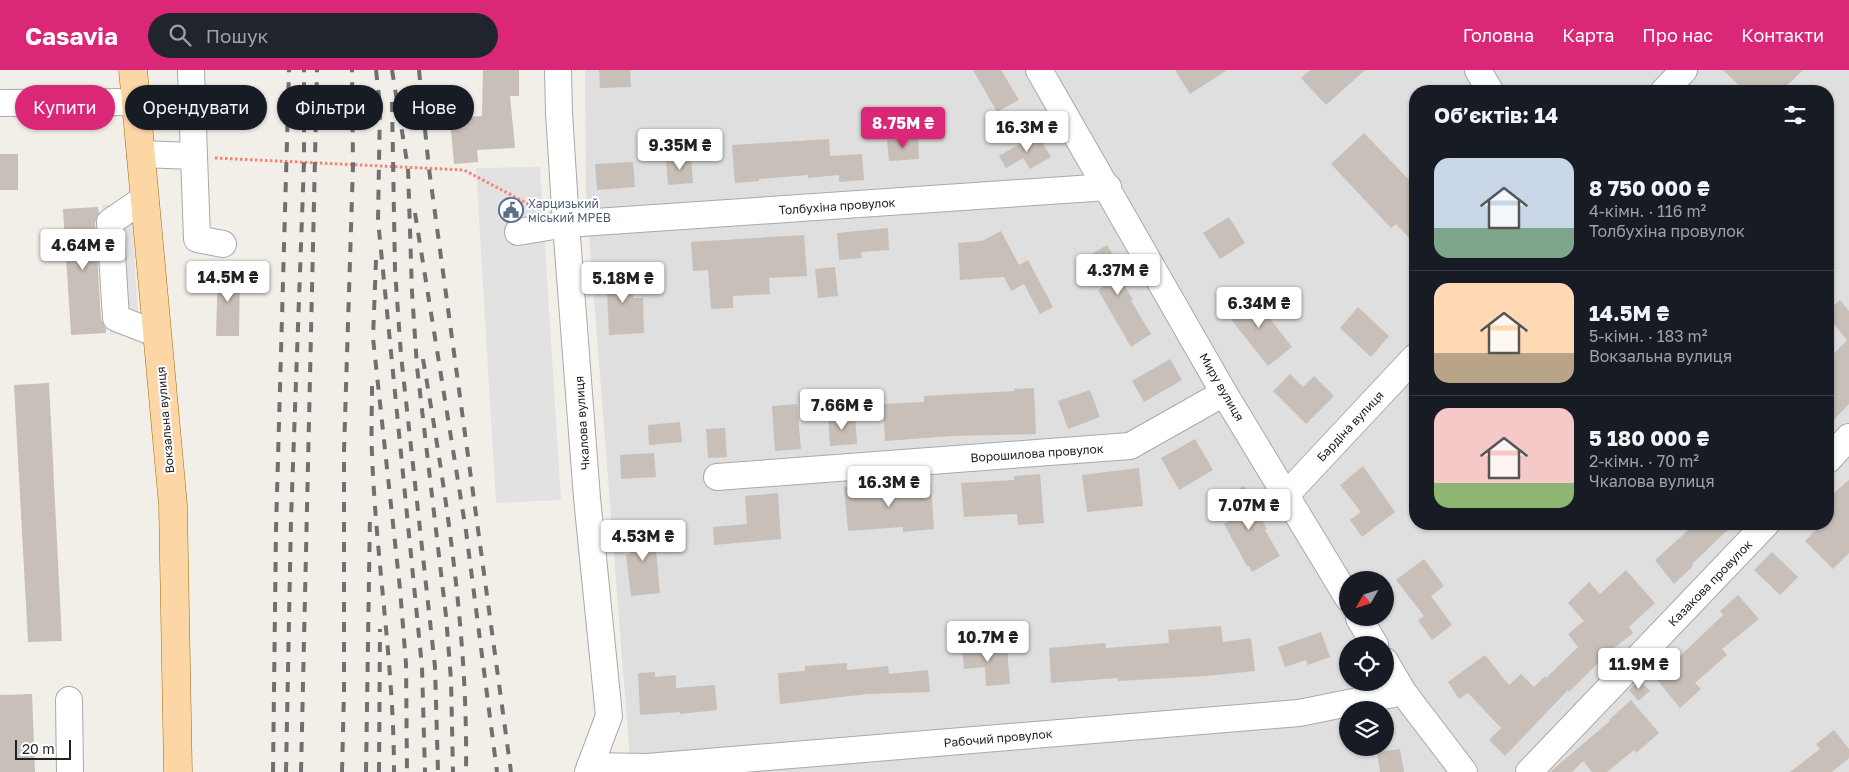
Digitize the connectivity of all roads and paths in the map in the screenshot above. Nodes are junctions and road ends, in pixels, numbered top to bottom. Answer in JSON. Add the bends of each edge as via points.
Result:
{"nodes":[{"id":1,"x":133,"y":70,"type":"edge"},
{"id":2,"x":191,"y":70,"type":"edge"},
{"id":3,"x":558,"y":70,"type":"edge"},
{"id":4,"x":1040,"y":70,"type":"edge"},
{"id":5,"x":1478,"y":70,"type":"edge"},
{"id":6,"x":1684,"y":70,"type":"edge"},
{"id":7,"x":134,"y":85,"type":"edge"},
{"id":8,"x":1487,"y":85,"type":"edge"},
{"id":9,"x":1670,"y":85,"type":"edge"},
{"id":10,"x":125,"y":102,"type":"edge"},
{"id":11,"x":0,"y":103,"type":"edge"},
{"id":12,"x":138,"y":130,"type":"edge"},
{"id":13,"x":140,"y":154,"type":"junction"},
{"id":14,"x":194,"y":156,"type":"junction"},
{"id":15,"x":1108,"y":187,"type":"junction"},
{"id":16,"x":144,"y":198,"type":"junction"},
{"id":17,"x":566,"y":224,"type":"junction"},
{"id":18,"x":518,"y":232,"type":"dead end"},
{"id":19,"x":223,"y":244,"type":"dead end"},
{"id":20,"x":157,"y":334,"type":"junction"},
{"id":21,"x":1409,"y":363,"type":"edge"},
{"id":22,"x":1224,"y":393,"type":"junction"},
{"id":23,"x":1849,"y":437,"type":"edge"},
{"id":24,"x":1834,"y":453,"type":"edge"},
{"id":25,"x":717,"y":477,"type":"dead end"},
{"id":26,"x":1286,"y":495,"type":"junction"},
{"id":27,"x":1760,"y":530,"type":"edge"},
{"id":28,"x":1339,"y":583,"type":"edge"},
{"id":29,"x":1394,"y":676,"type":"edge"},
{"id":30,"x":1404,"y":692,"type":"junction"},
{"id":31,"x":69,"y":700,"type":"dead end"},
{"id":32,"x":589,"y":769,"type":"edge"},
{"id":33,"x":70,"y":772,"type":"edge"},
{"id":34,"x":178,"y":772,"type":"edge"},
{"id":35,"x":1464,"y":772,"type":"edge"},
{"id":36,"x":1529,"y":772,"type":"edge"}],
"edges":[{"from":1,"to":7,"type":"main road","name":"Вокзальна вулиця"},
{"from":2,"to":14,"type":"street"},
{"from":3,"to":17,"type":"street","name":"Чкалова вулиця"},
{"from":4,"to":15,"type":"street","name":"Миру вулиця"},
{"from":5,"to":8,"type":"street"},
{"from":6,"to":9,"type":"street"},
{"from":10,"to":11,"type":"street"},
{"from":12,"to":13,"type":"main road","name":"Вокзальна вулиця"},
{"from":13,"to":14,"type":"street"},
{"from":13,"to":16,"type":"main road","name":"Вокзальна вулиця"},
{"from":14,"to":17,"type":"path","via":[[464,170]]},
{"from":14,"to":19,"type":"street","via":[[197,239]]},
{"from":15,"to":17,"type":"street","name":"Толбухіна провулок"},
{"from":15,"to":22,"type":"street","name":"Миру вулиця"},
{"from":16,"to":20,"type":"main road","name":"Вокзальна вулиця"},
{"from":16,"to":20,"type":"street","via":[[110,222],[116,318]]},
{"from":17,"to":18,"type":"street","name":"Толбухіна провулок"},
{"from":17,"to":32,"type":"street","name":"Чкалова вулиця","via":[[587,498],[609,716]]},
{"from":20,"to":34,"type":"main road","name":"Вокзальна вулиця","via":[[172,505]]},
{"from":21,"to":26,"type":"street","name":"Бардіна вулиця"},
{"from":22,"to":25,"type":"street","name":"Ворошилова провулок","via":[[1130,446]]},
{"from":22,"to":26,"type":"street","name":"Миру вулиця"},
{"from":23,"to":24,"type":"street"},
{"from":26,"to":28,"type":"street","name":"Миру вулиця"},
{"from":27,"to":36,"type":"street","name":"Казакова провулок"},
{"from":29,"to":30,"type":"street"},
{"from":30,"to":32,"type":"street","name":"Рабочий провулок","via":[[1299,713],[647,767]]},
{"from":30,"to":35,"type":"street"},
{"from":31,"to":33,"type":"street"}]}
